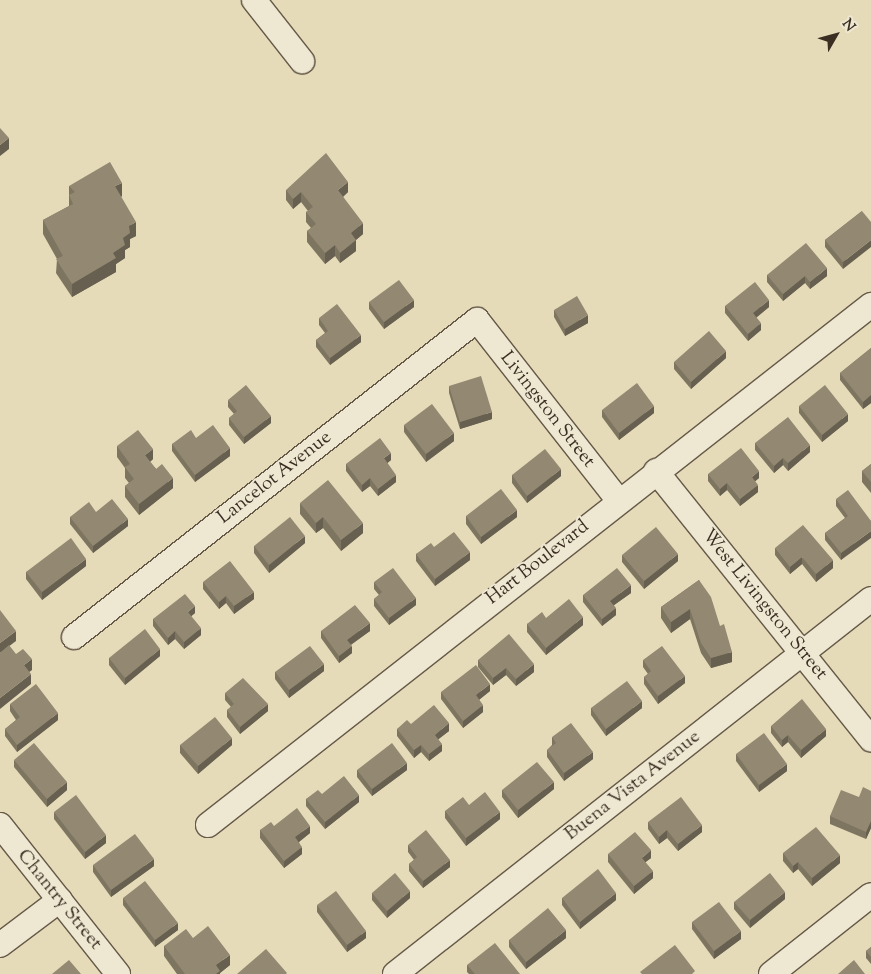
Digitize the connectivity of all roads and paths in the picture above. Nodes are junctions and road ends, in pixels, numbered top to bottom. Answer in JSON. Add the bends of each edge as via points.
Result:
{"nodes":[{"id":1,"x":254,"y":0,"type":"edge"},
{"id":2,"x":302,"y":61,"type":"dead end"},
{"id":3,"x":871,"y":305,"type":"edge"},
{"id":4,"x":476,"y":320,"type":"joint"},
{"id":5,"x":656,"y":472,"type":"junction"},
{"id":6,"x":618,"y":500,"type":"junction"},
{"id":7,"x":871,"y":599,"type":"edge"},
{"id":8,"x":74,"y":636,"type":"dead end"},
{"id":9,"x":802,"y":652,"type":"junction"},
{"id":10,"x":871,"y":739,"type":"edge"},
{"id":11,"x":208,"y":824,"type":"dead end"},
{"id":12,"x":0,"y":825,"type":"edge"},
{"id":13,"x":871,"y":895,"type":"edge"},
{"id":14,"x":60,"y":900,"type":"junction"},
{"id":15,"x":0,"y":945,"type":"edge"},
{"id":16,"x":118,"y":974,"type":"edge"},
{"id":17,"x":395,"y":974,"type":"edge"},
{"id":18,"x":771,"y":974,"type":"edge"}],
"edges":[{"from":1,"to":2,"type":"street"},
{"from":3,"to":5,"type":"street","name":"Hart Boulevard"},
{"from":4,"to":6,"type":"street","name":"Livingston Street"},
{"from":4,"to":8,"type":"street","name":"Lancelot Avenue"},
{"from":5,"to":6,"type":"street","name":"Hart Boulevard"},
{"from":5,"to":9,"type":"street","name":"West Livingston Street"},
{"from":6,"to":11,"type":"street","name":"Hart Boulevard"},
{"from":7,"to":9,"type":"street","name":"Buena Vista Avenue"},
{"from":9,"to":10,"type":"street","name":"West Livingston Street"},
{"from":9,"to":17,"type":"street","name":"Buena Vista Avenue"},
{"from":12,"to":14,"type":"street","name":"Chantry Street"},
{"from":13,"to":18,"type":"street"},
{"from":14,"to":15,"type":"street"},
{"from":14,"to":16,"type":"street","name":"Chantry Street"}]}
